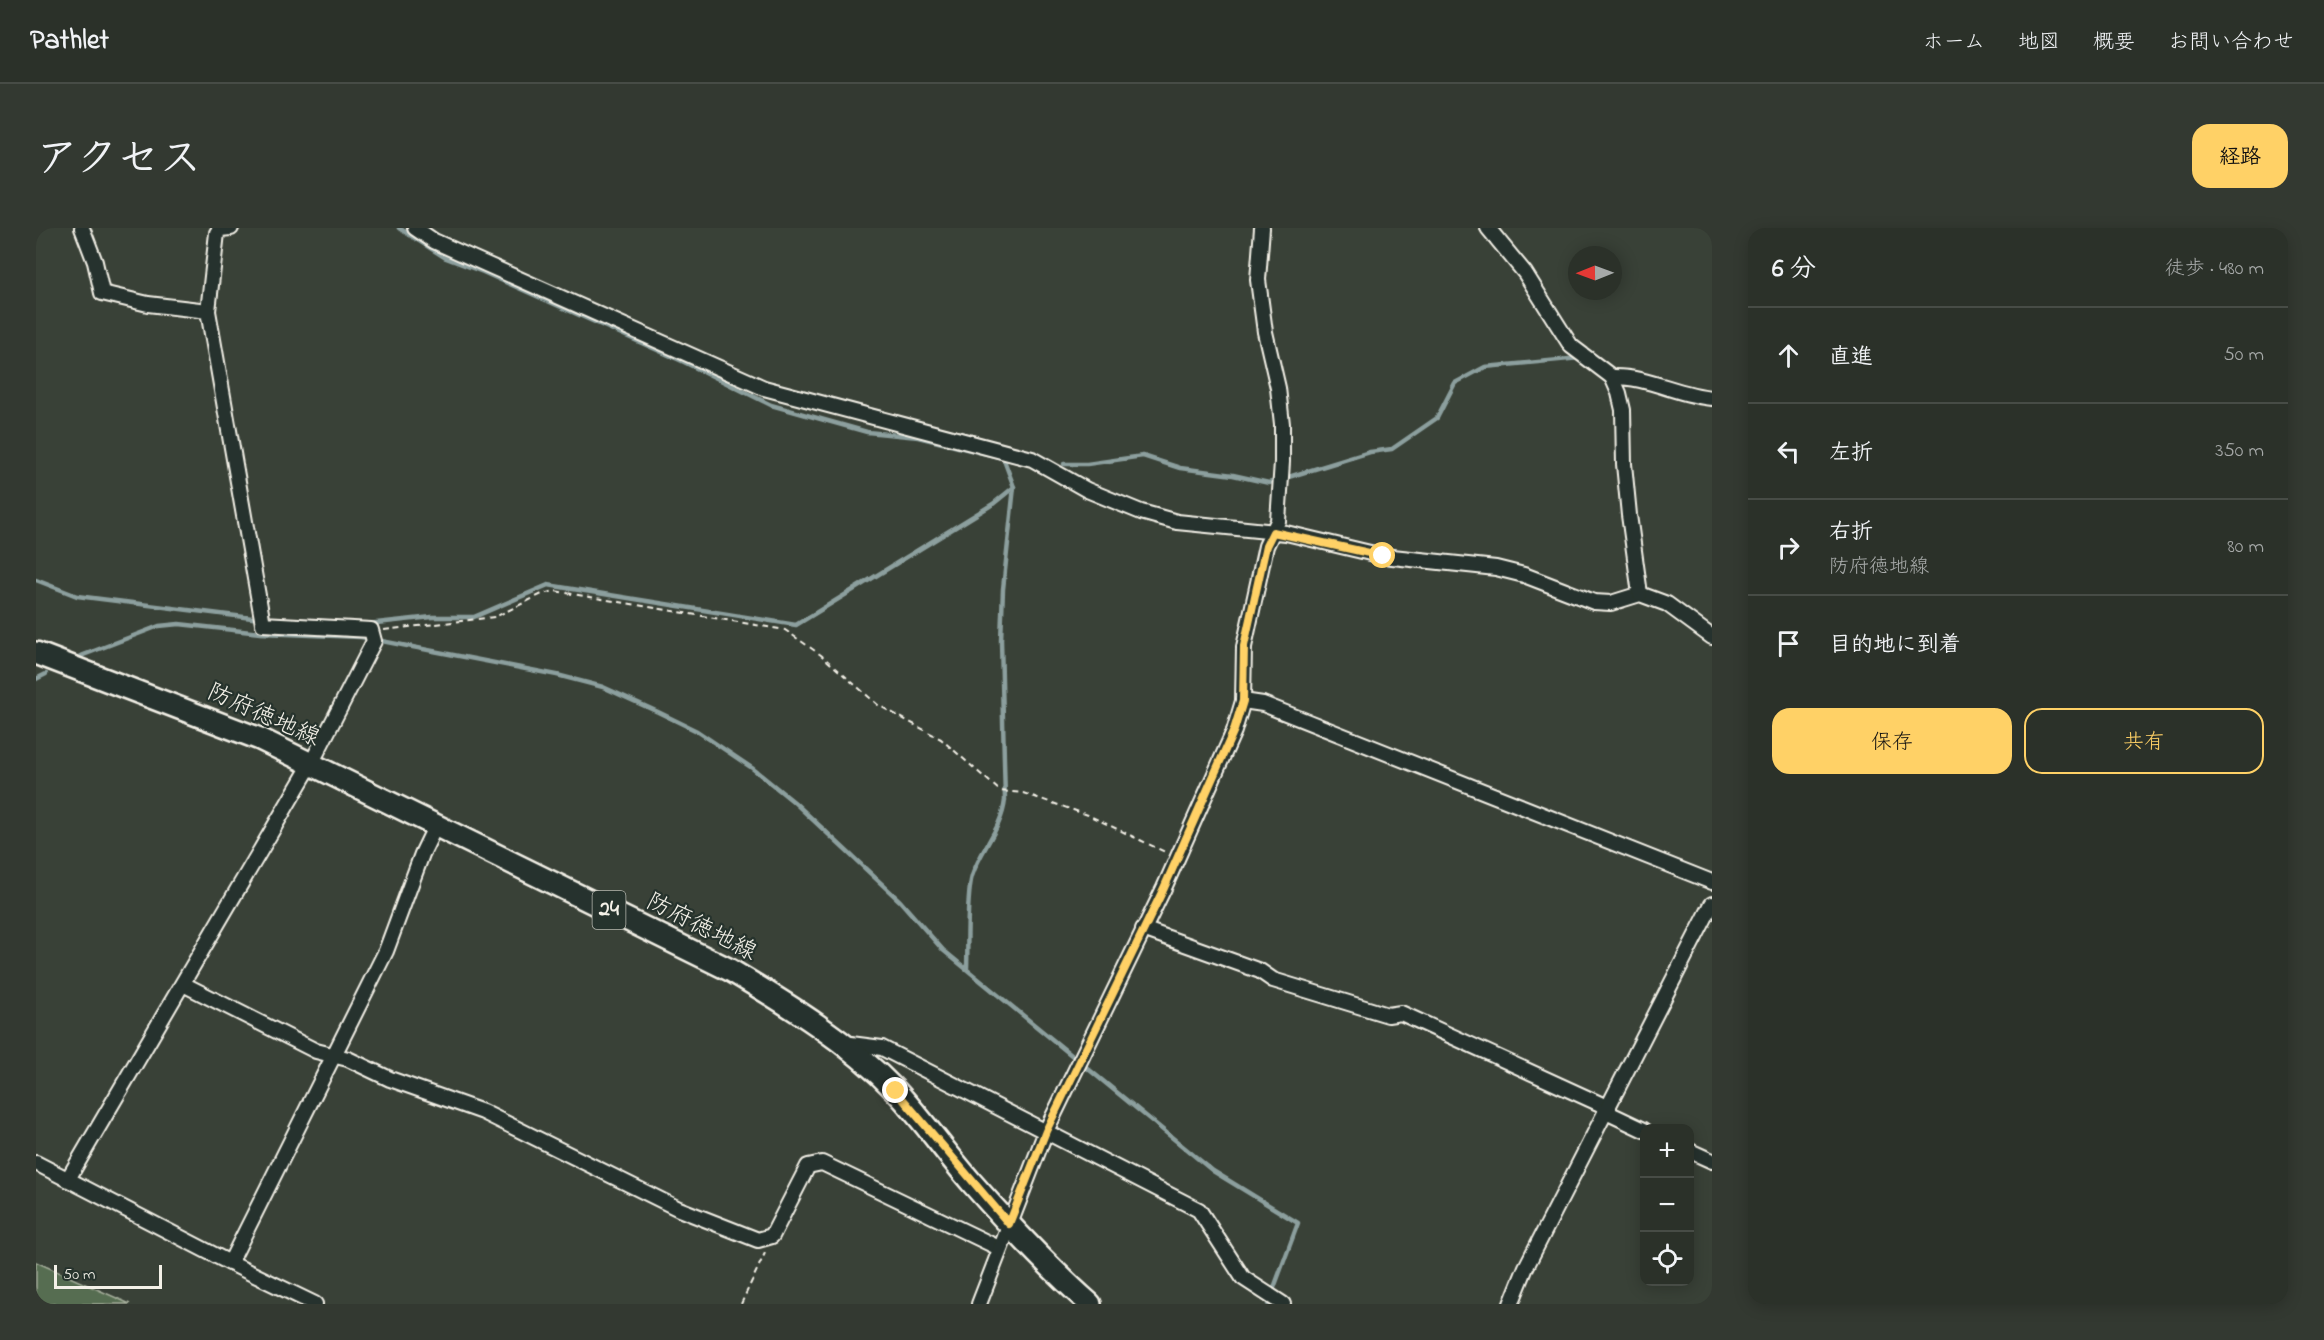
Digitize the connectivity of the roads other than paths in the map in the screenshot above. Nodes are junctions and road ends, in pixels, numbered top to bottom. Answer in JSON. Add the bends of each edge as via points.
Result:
{"nodes":[{"id":1,"x":82,"y":228,"type":"edge"},
{"id":2,"x":231,"y":228,"type":"edge"},
{"id":3,"x":415,"y":228,"type":"edge"},
{"id":4,"x":1262,"y":228,"type":"edge"},
{"id":5,"x":1488,"y":228,"type":"edge"},
{"id":6,"x":208,"y":311,"type":"junction"},
{"id":7,"x":1612,"y":377,"type":"junction"},
{"id":8,"x":1712,"y":398,"type":"edge"},
{"id":9,"x":1273,"y":532,"type":"junction"},
{"id":10,"x":1640,"y":594,"type":"junction"},
{"id":11,"x":1712,"y":637,"type":"edge"},
{"id":12,"x":36,"y":653,"type":"edge"},
{"id":13,"x":1243,"y":701,"type":"junction"},
{"id":14,"x":311,"y":765,"type":"junction"},
{"id":15,"x":436,"y":825,"type":"junction"},
{"id":16,"x":1712,"y":882,"type":"edge"},
{"id":17,"x":1712,"y":904,"type":"edge"},
{"id":18,"x":1143,"y":929,"type":"junction"},
{"id":19,"x":183,"y":984,"type":"junction"},
{"id":20,"x":843,"y":1043,"type":"junction"},
{"id":21,"x":334,"y":1057,"type":"junction"},
{"id":22,"x":1607,"y":1110,"type":"junction"},
{"id":23,"x":1640,"y":1128,"type":"edge"},
{"id":24,"x":1046,"y":1131,"type":"junction"},
{"id":25,"x":1694,"y":1153,"type":"edge"},
{"id":26,"x":1712,"y":1161,"type":"edge"},
{"id":27,"x":36,"y":1163,"type":"edge"},
{"id":28,"x":68,"y":1179,"type":"junction"},
{"id":29,"x":1009,"y":1224,"type":"junction"},
{"id":30,"x":999,"y":1248,"type":"junction"},
{"id":31,"x":230,"y":1263,"type":"junction"},
{"id":32,"x":1260,"y":1298,"type":"edge"},
{"id":33,"x":315,"y":1304,"type":"edge"},
{"id":34,"x":979,"y":1304,"type":"edge"},
{"id":35,"x":1090,"y":1304,"type":"edge"},
{"id":36,"x":1283,"y":1304,"type":"edge"},
{"id":37,"x":1511,"y":1304,"type":"edge"}],
"edges":[{"from":1,"to":6,"type":"street","via":[[102,293],[148,304]]},
{"from":2,"to":6,"type":"street","via":[[217,233]]},
{"from":3,"to":9,"type":"street","via":[[434,241],[764,388],[1032,459],[1117,505],[1141,512],[1178,522]]},
{"from":4,"to":9,"type":"street","via":[[1258,280],[1282,424],[1278,521]]},
{"from":5,"to":7,"type":"street","via":[[1525,273],[1571,346]]},
{"from":6,"to":14,"type":"street","via":[[263,624],[371,630],[373,635],[371,650]]},
{"from":7,"to":8,"type":"street","via":[[1632,376]]},
{"from":7,"to":10,"type":"street","via":[[1623,410],[1624,465]]},
{"from":9,"to":10,"type":"street","via":[[1383,556],[1496,568],[1594,602],[1611,603]]},
{"from":9,"to":13,"type":"street","via":[[1266,546],[1244,646]]},
{"from":10,"to":11,"type":"street","via":[[1667,604]]},
{"from":12,"to":14,"type":"main road","name":"防府徳地線","number":"24","via":[[209,718]]},
{"from":13,"to":16,"type":"street","via":[[1274,709]]},
{"from":13,"to":18,"type":"street","via":[[1234,730]]},
{"from":14,"to":15,"type":"main road","name":"防府徳地線","number":"24"},
{"from":14,"to":19,"type":"street"},
{"from":15,"to":20,"type":"main road","name":"防府徳地線","number":"24","via":[[730,970]]},
{"from":15,"to":21,"type":"street","via":[[386,951]]},
{"from":17,"to":22,"type":"street"},
{"from":18,"to":22,"type":"street","via":[[1260,971],[1273,980],[1388,1015],[1401,1013]]},
{"from":18,"to":24,"type":"street"},
{"from":19,"to":21,"type":"street"},
{"from":19,"to":28,"type":"street"},
{"from":20,"to":24,"type":"street","via":[[882,1048]]},
{"from":20,"to":29,"type":"main road","name":"防府徳地線","number":"24","via":[[896,1091]]},
{"from":21,"to":30,"type":"street","via":[[483,1112],[679,1209],[758,1240],[772,1236],[808,1166],[822,1163]]},
{"from":21,"to":31,"type":"street"},
{"from":22,"to":23,"type":"street"},
{"from":22,"to":37,"type":"street"},
{"from":24,"to":29,"type":"street"},
{"from":24,"to":32,"type":"street","via":[[1199,1210]]},
{"from":25,"to":26,"type":"street"},
{"from":27,"to":28,"type":"street"},
{"from":28,"to":31,"type":"street"},
{"from":29,"to":30,"type":"street"},
{"from":29,"to":35,"type":"main road","name":"防府徳地線","number":"24"},
{"from":30,"to":34,"type":"street"},
{"from":31,"to":33,"type":"street"},
{"from":32,"to":36,"type":"street"}]}
